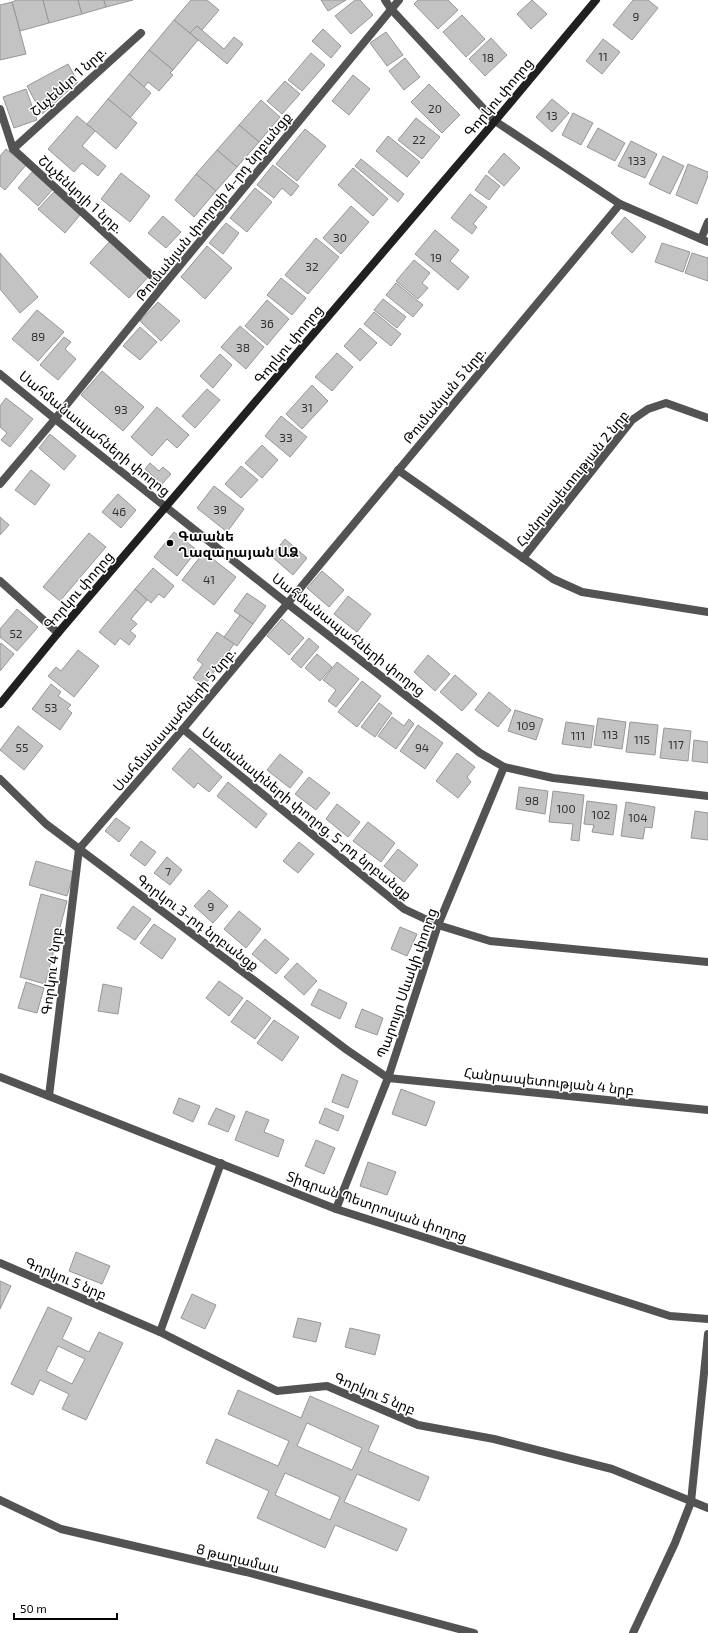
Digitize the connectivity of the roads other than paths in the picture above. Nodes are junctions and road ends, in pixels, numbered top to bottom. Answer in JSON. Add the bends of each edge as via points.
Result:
{"nodes":[{"id":1,"x":385,"y":0,"type":"edge"},
{"id":2,"x":399,"y":0,"type":"edge"},
{"id":3,"x":596,"y":0,"type":"edge"},
{"id":4,"x":392,"y":9,"type":"junction"},
{"id":5,"x":141,"y":33,"type":"dead end"},
{"id":6,"x":0,"y":109,"type":"edge"},
{"id":7,"x":495,"y":121,"type":"junction"},
{"id":8,"x":12,"y":149,"type":"junction"},
{"id":9,"x":620,"y":204,"type":"junction"},
{"id":10,"x":708,"y":222,"type":"edge"},
{"id":11,"x":704,"y":240,"type":"edge"},
{"id":12,"x":163,"y":286,"type":"junction"},
{"id":13,"x":0,"y":374,"type":"edge"},
{"id":14,"x":708,"y":418,"type":"edge"},
{"id":15,"x":55,"y":419,"type":"junction"},
{"id":16,"x":398,"y":470,"type":"junction"},
{"id":17,"x":0,"y":484,"type":"edge"},
{"id":18,"x":166,"y":507,"type":"junction"},
{"id":19,"x":523,"y":558,"type":"junction"},
{"id":20,"x":0,"y":581,"type":"edge"},
{"id":21,"x":288,"y":604,"type":"junction"},
{"id":22,"x":708,"y":612,"type":"edge"},
{"id":23,"x":58,"y":633,"type":"junction"},
{"id":24,"x":0,"y":704,"type":"edge"},
{"id":25,"x":183,"y":729,"type":"junction"},
{"id":26,"x":504,"y":767,"type":"junction"},
{"id":27,"x":0,"y":779,"type":"edge"},
{"id":28,"x":708,"y":796,"type":"edge"},
{"id":29,"x":79,"y":849,"type":"junction"},
{"id":30,"x":438,"y":925,"type":"junction"},
{"id":31,"x":708,"y":962,"type":"edge"},
{"id":32,"x":0,"y":1077,"type":"edge"},
{"id":33,"x":388,"y":1078,"type":"junction"},
{"id":34,"x":49,"y":1096,"type":"junction"},
{"id":35,"x":708,"y":1110,"type":"edge"},
{"id":36,"x":221,"y":1163,"type":"junction"},
{"id":37,"x":336,"y":1209,"type":"junction"},
{"id":38,"x":0,"y":1263,"type":"edge"},
{"id":39,"x":708,"y":1319,"type":"edge"},
{"id":40,"x":160,"y":1332,"type":"junction"},
{"id":41,"x":708,"y":1334,"type":"edge"},
{"id":42,"x":0,"y":1500,"type":"edge"},
{"id":43,"x":691,"y":1502,"type":"junction"},
{"id":44,"x":708,"y":1508,"type":"edge"},
{"id":45,"x":474,"y":1633,"type":"edge"},
{"id":46,"x":633,"y":1633,"type":"edge"}],
"edges":[{"from":1,"to":4,"type":"street"},
{"from":2,"to":4,"type":"street","name":"Թումանյան փողոցի 4-րդ նրբանցք"},
{"from":3,"to":7,"type":"street","name":"Գորկու փողոց"},
{"from":4,"to":7,"type":"street"},
{"from":4,"to":12,"type":"street","name":"Թումանյան փողոցի 4-րդ նրբանցք"},
{"from":5,"to":8,"type":"street","name":"Շևչենկո 1 նրբ."},
{"from":6,"to":8,"type":"street"},
{"from":7,"to":9,"type":"street"},
{"from":7,"to":18,"type":"street","name":"Գորկու փողոց"},
{"from":8,"to":12,"type":"street","name":"Շևչենկոյի 1 նրբ."},
{"from":9,"to":11,"type":"street"},
{"from":9,"to":16,"type":"street","name":"Թումանյան 5 նրբ."},
{"from":10,"to":11,"type":"street"},
{"from":12,"to":15,"type":"street","name":"Թումանյան փողոցի 4-րդ նրբանցք"},
{"from":13,"to":15,"type":"street","name":"Սահմանապահների փողոց"},
{"from":14,"to":19,"type":"street","name":"Հանրապետության 2 նրբ","via":[[666,403],[648,409],[632,420]]},
{"from":15,"to":17,"type":"street","name":"Թումանյան փողոցի 4-րդ նրբանցք"},
{"from":15,"to":18,"type":"street","name":"Սահմանապահների փողոց"},
{"from":16,"to":19,"type":"street","name":"Հանրապետության 2 նրբ"},
{"from":16,"to":21,"type":"street","name":"Թումանյան 5 նրբ."},
{"from":18,"to":21,"type":"street","name":"Սահմանապահների փողոց"},
{"from":18,"to":23,"type":"street","name":"Գորկու փողոց"},
{"from":19,"to":22,"type":"street","name":"Հանրապետության 2 նրբ","via":[[553,580],[582,592]]},
{"from":20,"to":23,"type":"street"},
{"from":21,"to":25,"type":"street","name":"Սահմանապահների 5 նրբ."},
{"from":21,"to":26,"type":"street","name":"Սահմանապահների փողոց","via":[[480,753]]},
{"from":23,"to":24,"type":"street","name":"Գորկու փողոց"},
{"from":25,"to":29,"type":"street","name":"Սահմանապահների 5 նրբ."},
{"from":25,"to":30,"type":"street","name":"Սամանափների փողոց, 5-րդ նրբանցք","via":[[404,909]]},
{"from":26,"to":28,"type":"street","name":"Սահմանապահների փողոց","via":[[553,778]]},
{"from":26,"to":30,"type":"street","name":"Պարույր Սևակի փողոց"},
{"from":27,"to":29,"type":"street","name":"Գորկու 3-րդ նրբանցք","via":[[46,824]]},
{"from":29,"to":33,"type":"street","name":"Գորկու 3-րդ նրբանցք","via":[[340,1045]]},
{"from":29,"to":34,"type":"street","name":"Գորկու 4 նրբ"},
{"from":30,"to":31,"type":"street","name":"Սամանափների փողոց, 5-րդ նրբանցք","via":[[490,941]]},
{"from":30,"to":33,"type":"street","name":"Պարույր Սևակի փողոց"},
{"from":32,"to":34,"type":"street","name":"Տիգրան Պետրոսյան փողոց"},
{"from":33,"to":35,"type":"street","name":"Հանրապետության 4 նրբ"},
{"from":33,"to":37,"type":"street","name":"Պարույր Սևակի փողոց"},
{"from":34,"to":36,"type":"street","name":"Տիգրան Պետրոսյան փողոց"},
{"from":36,"to":37,"type":"street","name":"Տիգրան Պետրոսյան փողոց"},
{"from":36,"to":40,"type":"street"},
{"from":37,"to":39,"type":"street","name":"Տիգրան Պետրոսյան փողոց","via":[[670,1316]]},
{"from":38,"to":40,"type":"street","name":"Գորկու 5 նրբ"},
{"from":40,"to":43,"type":"street","name":"Գորկու 5 նրբ","via":[[277,1391],[327,1386],[418,1425],[494,1439],[612,1469]]},
{"from":41,"to":43,"type":"street"},
{"from":42,"to":45,"type":"street","name":"8 թաղամաս","via":[[61,1529],[246,1572]]},
{"from":43,"to":44,"type":"street","name":"Գորկու 5 նրբ"},
{"from":43,"to":46,"type":"street"}]}
